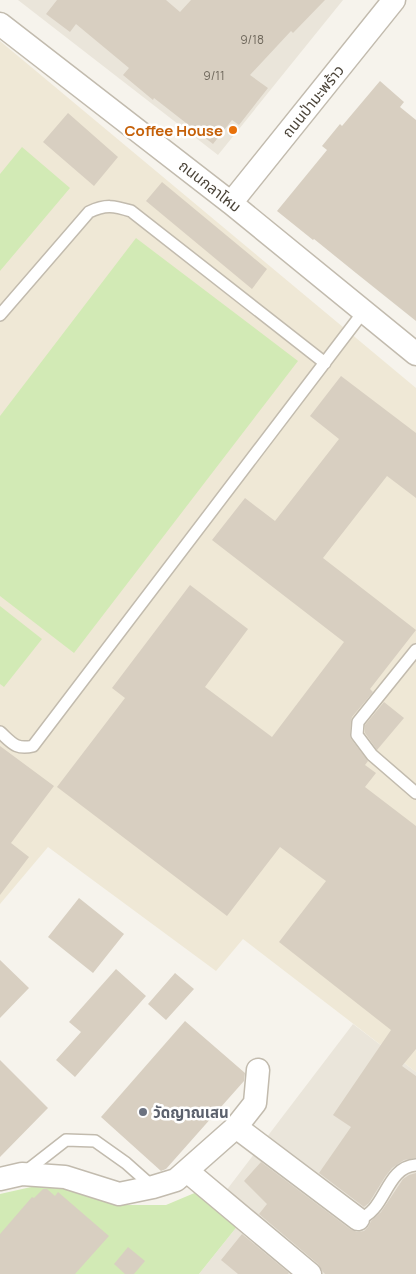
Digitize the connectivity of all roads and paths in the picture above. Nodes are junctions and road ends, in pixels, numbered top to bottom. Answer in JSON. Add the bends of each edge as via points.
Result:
{"nodes":[{"id":1,"x":391,"y":1,"type":"edge"},
{"id":2,"x":0,"y":24,"type":"edge"},
{"id":3,"x":231,"y":203,"type":"junction"},
{"id":4,"x":364,"y":311,"type":"junction"},
{"id":5,"x":0,"y":315,"type":"edge"},
{"id":6,"x":414,"y":349,"type":"edge"},
{"id":7,"x":325,"y":362,"type":"junction"},
{"id":8,"x":416,"y":650,"type":"edge"},
{"id":9,"x":0,"y":732,"type":"edge"},
{"id":10,"x":416,"y":793,"type":"edge"},
{"id":11,"x":258,"y":1070,"type":"dead end"},
{"id":12,"x":236,"y":1127,"type":"junction"},
{"id":13,"x":416,"y":1165,"type":"edge"},
{"id":14,"x":188,"y":1171,"type":"junction"},
{"id":15,"x":22,"y":1174,"type":"junction"},
{"id":16,"x":0,"y":1180,"type":"edge"},
{"id":17,"x":153,"y":1187,"type":"junction"},
{"id":18,"x":358,"y":1219,"type":"joint"},
{"id":19,"x":310,"y":1274,"type":"edge"}],
"edges":[{"from":1,"to":3,"type":"street","name":"ถนนป่ามะพร้าว"},
{"from":2,"to":3,"type":"street","name":"ถนนกลาโหม"},
{"from":3,"to":4,"type":"street","name":"ถนนกลาโหม"},
{"from":4,"to":6,"type":"street","name":"ถนนกลาโหม"},
{"from":4,"to":7,"type":"lane"},
{"from":5,"to":7,"type":"lane","via":[[89,212],[114,206],[131,211]]},
{"from":7,"to":9,"type":"lane","via":[[34,746],[16,746]]},
{"from":8,"to":10,"type":"lane","via":[[358,722],[357,736],[372,755]]},
{"from":11,"to":12,"type":"street","via":[[255,1103]]},
{"from":12,"to":14,"type":"street"},
{"from":12,"to":18,"type":"street"},
{"from":13,"to":18,"type":"lane","via":[[399,1170],[373,1209]]},
{"from":14,"to":17,"type":"street","via":[[176,1180]]},
{"from":14,"to":19,"type":"street"},
{"from":15,"to":16,"type":"street"},
{"from":15,"to":17,"type":"street","via":[[65,1176],[120,1194]]},
{"from":15,"to":17,"type":"lane","via":[[66,1140],[95,1141]]}]}
